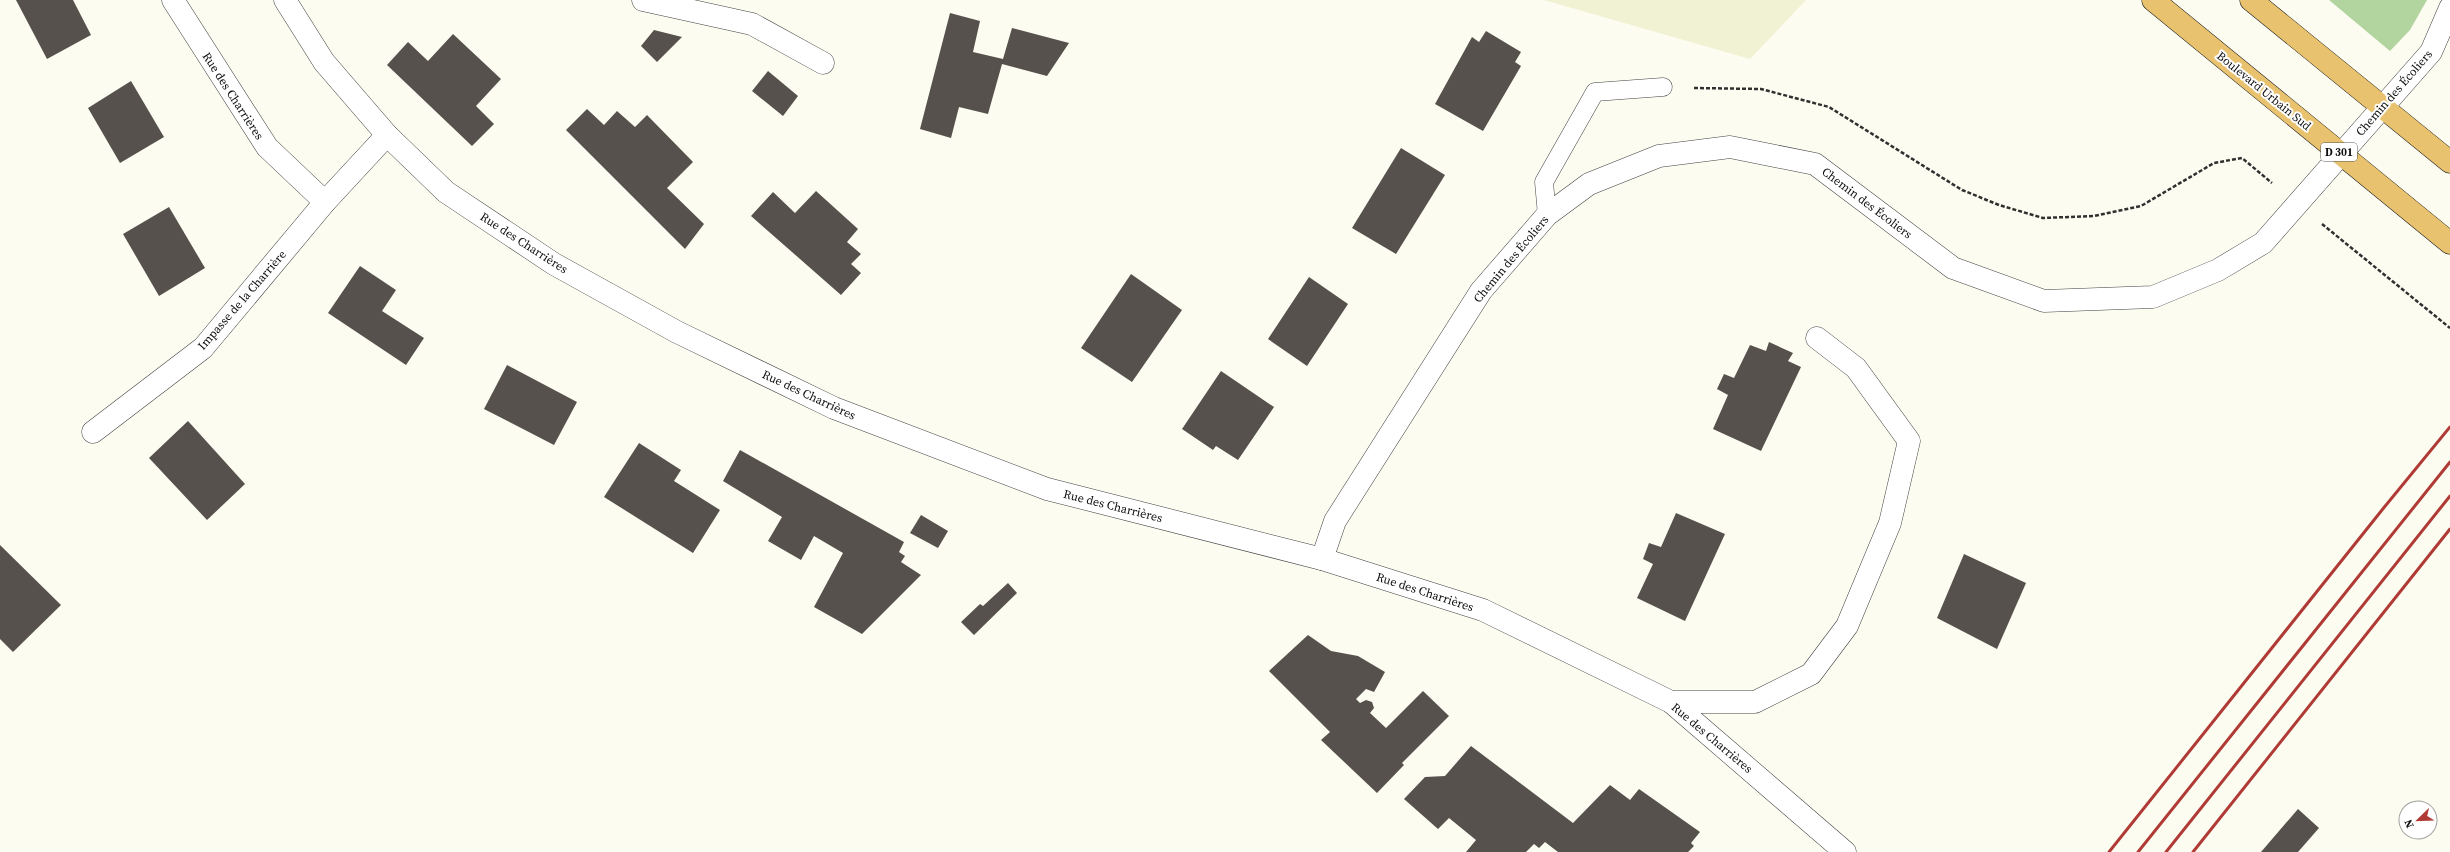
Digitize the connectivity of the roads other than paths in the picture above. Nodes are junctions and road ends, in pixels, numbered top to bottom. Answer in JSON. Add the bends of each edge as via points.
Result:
{"nodes":[{"id":1,"x":173,"y":0,"type":"edge"},
{"id":2,"x":285,"y":0,"type":"edge"},
{"id":3,"x":643,"y":0,"type":"edge"},
{"id":4,"x":2153,"y":0,"type":"edge"},
{"id":5,"x":2259,"y":6,"type":"edge"},
{"id":6,"x":2450,"y":8,"type":"edge"},
{"id":7,"x":823,"y":63,"type":"dead end"},
{"id":8,"x":1663,"y":87,"type":"road end"},
{"id":9,"x":387,"y":135,"type":"junction"},
{"id":10,"x":2450,"y":162,"type":"edge"},
{"id":11,"x":325,"y":202,"type":"junction"},
{"id":12,"x":1547,"y":215,"type":"junction"},
{"id":13,"x":2450,"y":243,"type":"edge"},
{"id":14,"x":1817,"y":338,"type":"dead end"},
{"id":15,"x":93,"y":432,"type":"dead end"},
{"id":16,"x":1322,"y":558,"type":"junction"},
{"id":17,"x":1671,"y":702,"type":"junction"},
{"id":18,"x":1845,"y":852,"type":"edge"}],
"edges":[{"from":1,"to":11,"type":"street","name":"Rue des Charrières","via":[[267,148]]},
{"from":2,"to":9,"type":"street","name":"Rue des Charrières","via":[[324,62]]},
{"from":3,"to":7,"type":"street","via":[[752,24]]},
{"from":4,"to":13,"type":"highway","name":"Boulevard Urbain Sud","number":"D 301"},
{"from":5,"to":10,"type":"highway"},
{"from":6,"to":12,"type":"street","name":"Chemin des Écoliers","via":[[2431,52],[2263,243],[2218,270],[2153,297],[2044,301],[1953,268],[1815,164],[1730,147],[1660,156],[1589,184]]},
{"from":8,"to":12,"type":"lane","via":[[1595,92],[1544,182]]},
{"from":9,"to":11,"type":"street"},
{"from":9,"to":16,"type":"street","name":"Rue des Charrières","via":[[446,192],[554,264],[677,332],[834,408],[1047,489]]},
{"from":11,"to":15,"type":"street","name":"Impasse de la Charrière","via":[[203,348]]},
{"from":12,"to":16,"type":"street","name":"Chemin des Écoliers","via":[[1481,291],[1336,521]]},
{"from":14,"to":17,"type":"street","via":[[1856,368],[1909,441],[1890,523],[1847,626],[1811,674],[1755,702]]},
{"from":16,"to":17,"type":"street","name":"Rue des Charrières","via":[[1482,610]]},
{"from":17,"to":18,"type":"street","name":"Rue des Charrières"}]}
